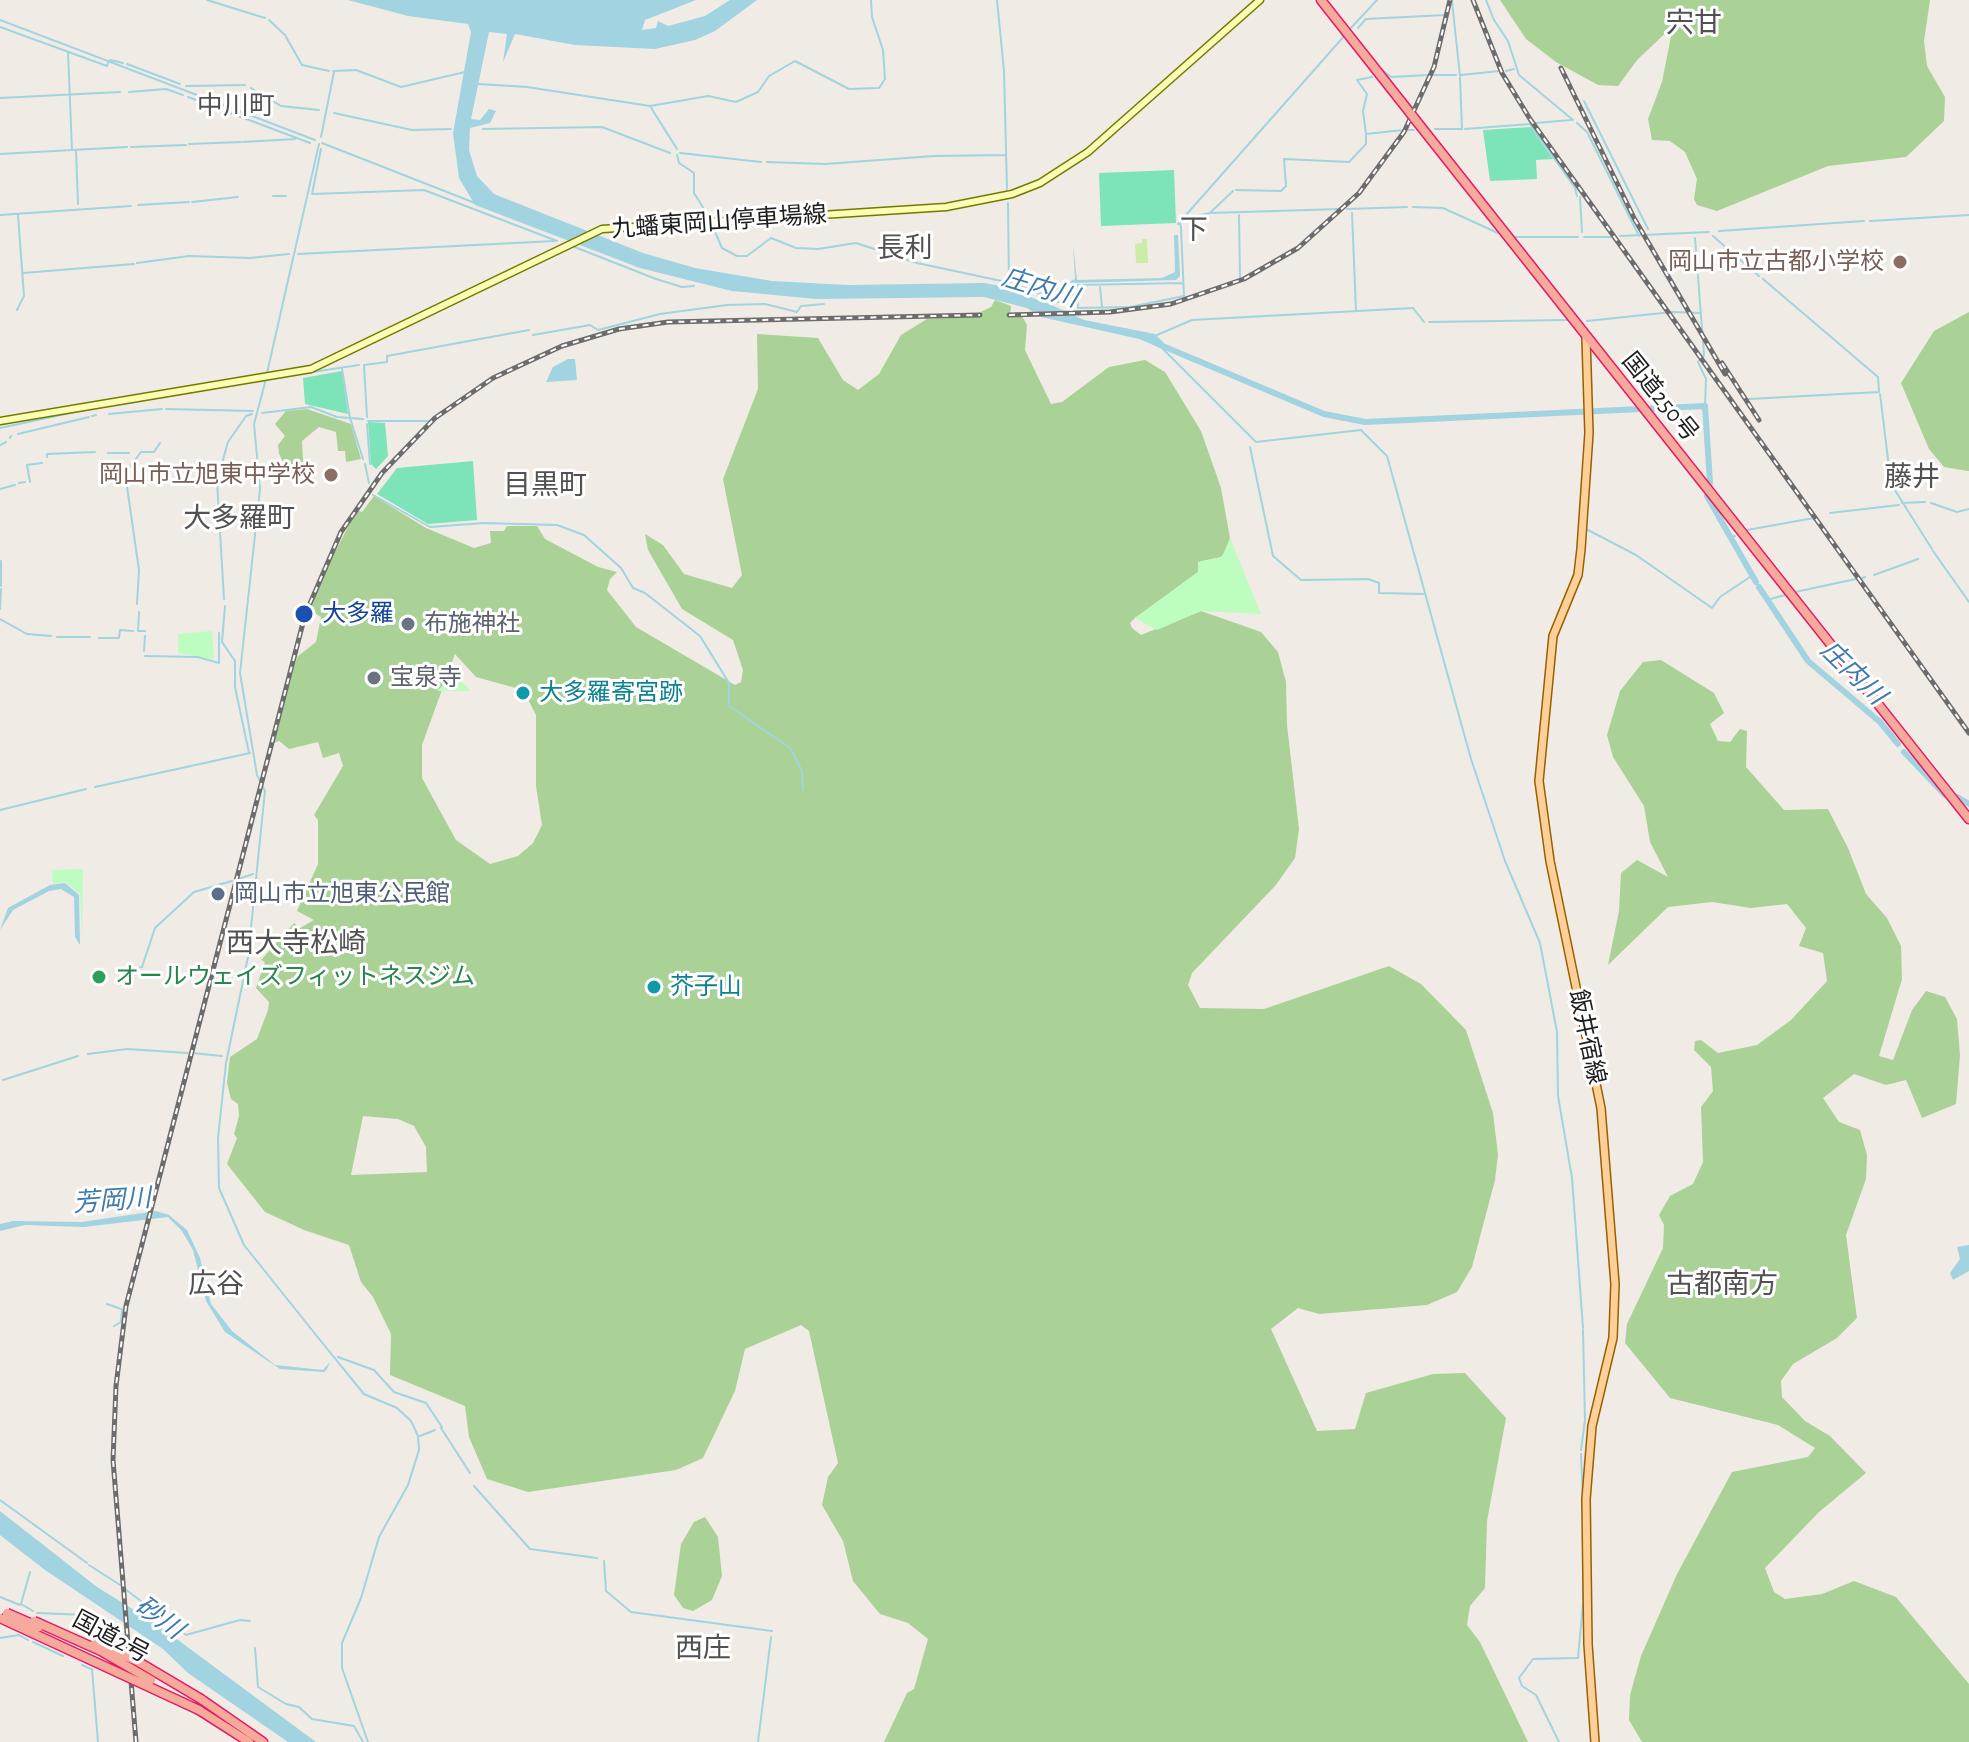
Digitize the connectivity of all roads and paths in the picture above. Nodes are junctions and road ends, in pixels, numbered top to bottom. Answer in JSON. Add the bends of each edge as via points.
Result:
{"nodes":[{"id":1,"x":1260,"y":0,"type":"edge"},
{"id":2,"x":1321,"y":0,"type":"edge"},
{"id":3,"x":1592,"y":352,"type":"junction"},
{"id":4,"x":0,"y":421,"type":"edge"},
{"id":5,"x":1969,"y":819,"type":"edge"},
{"id":6,"x":2,"y":1613,"type":"edge"},
{"id":7,"x":34,"y":1621,"type":"junction"},
{"id":8,"x":58,"y":1644,"type":"junction"},
{"id":9,"x":133,"y":1670,"type":"junction"},
{"id":10,"x":150,"y":1685,"type":"junction"},
{"id":11,"x":196,"y":1711,"type":"junction"},
{"id":12,"x":241,"y":1742,"type":"edge"},
{"id":13,"x":249,"y":1742,"type":"edge"},
{"id":14,"x":263,"y":1742,"type":"edge"},
{"id":15,"x":1595,"y":1742,"type":"edge"}],
"edges":[{"from":1,"to":4,"type":"main road","name":"九蟠東岡山停車場線","via":[[1088,152],[1012,194],[961,206],[593,232],[325,363]]},
{"from":2,"to":3,"type":"highway","name":"国道250号"},
{"from":3,"to":5,"type":"highway","name":"国道250号","via":[[1644,409]]},
{"from":3,"to":15,"type":"main road","name":"飯井宿線","via":[[1578,575],[1553,636],[1539,789],[1601,1108],[1615,1284],[1613,1338],[1592,1426],[1586,1499]]},
{"from":6,"to":7,"type":"highway","name":"国道2号","bridge":true},
{"from":6,"to":8,"type":"highway","name":"国道2号","bridge":true},
{"from":6,"to":9,"type":"highway","bridge":true},
{"from":6,"to":10,"type":"highway","bridge":true},
{"from":7,"to":9,"type":"highway","name":"国道2号","bridge":true},
{"from":7,"to":14,"type":"highway","bridge":true,"via":[[126,1656]]},
{"from":8,"to":10,"type":"highway","name":"国道2号","bridge":true},
{"from":8,"to":11,"type":"highway","bridge":true},
{"from":9,"to":11,"type":"highway","name":"国道2号","bridge":true},
{"from":10,"to":11,"type":"highway","name":"国道2号","bridge":true},
{"from":11,"to":12,"type":"highway"},
{"from":11,"to":13,"type":"highway","name":"国道2号"}]}
